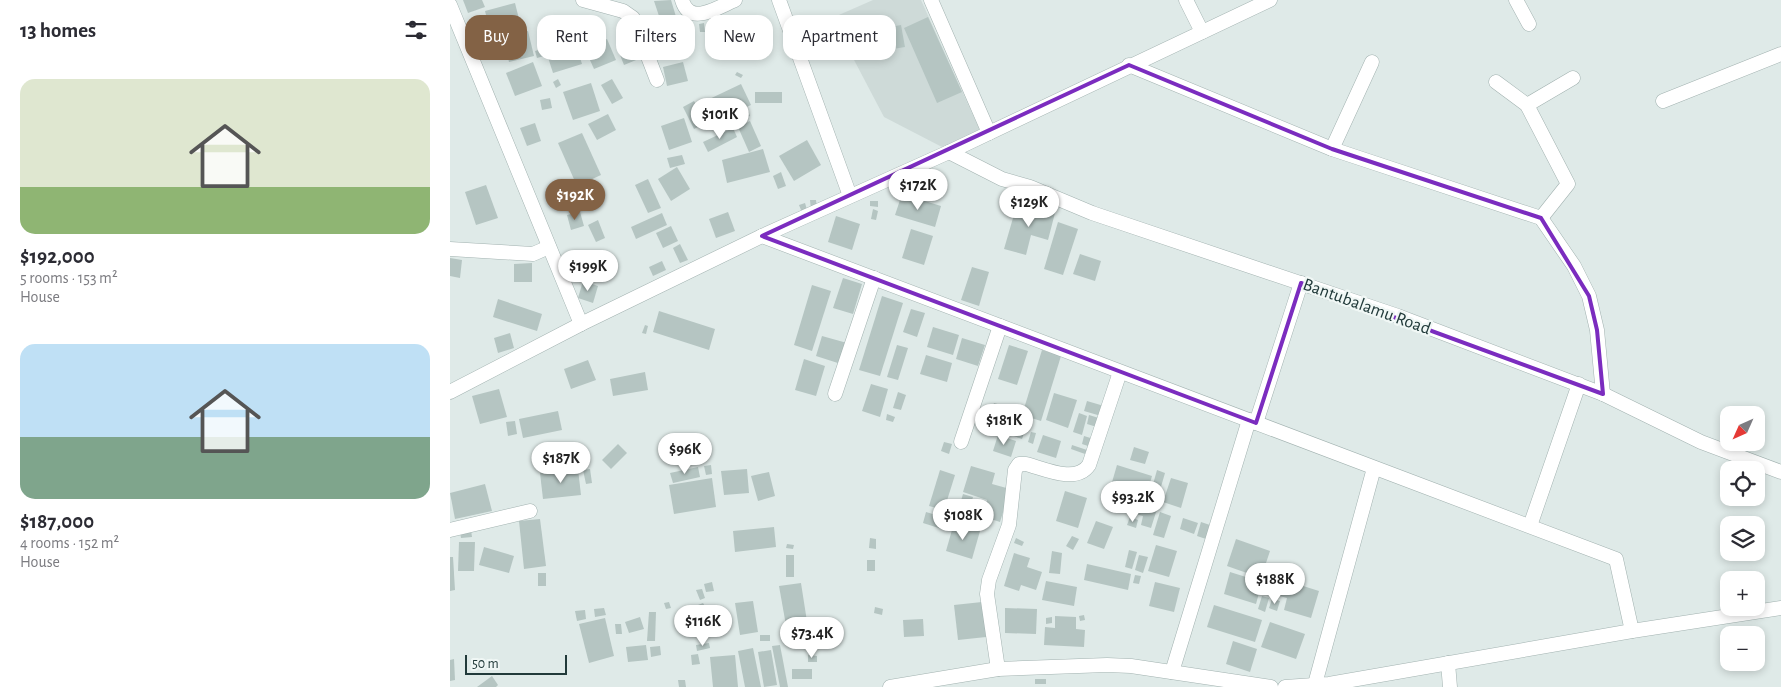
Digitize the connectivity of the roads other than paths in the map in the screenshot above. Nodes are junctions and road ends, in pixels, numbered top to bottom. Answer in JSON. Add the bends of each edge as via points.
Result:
{"nodes":[{"id":1,"x":583,"y":0,"type":"edge"},
{"id":2,"x":682,"y":0,"type":"edge"},
{"id":3,"x":735,"y":0,"type":"edge"},
{"id":4,"x":779,"y":0,"type":"edge"},
{"id":5,"x":930,"y":0,"type":"edge"},
{"id":6,"x":1186,"y":0,"type":"edge"},
{"id":7,"x":1270,"y":0,"type":"edge"},
{"id":8,"x":1516,"y":0,"type":"edge"},
{"id":9,"x":450,"y":5,"type":"edge"},
{"id":10,"x":1529,"y":24,"type":"dead end"},
{"id":11,"x":1202,"y":32,"type":"junction"},
{"id":12,"x":1781,"y":54,"type":"edge"},
{"id":13,"x":1372,"y":62,"type":"dead end"},
{"id":14,"x":1129,"y":65,"type":"junction"},
{"id":15,"x":1572,"y":78,"type":"dead end"},
{"id":16,"x":658,"y":80,"type":"dead end"},
{"id":17,"x":1496,"y":82,"type":"dead end"},
{"id":18,"x":1663,"y":101,"type":"dead end"},
{"id":19,"x":1527,"y":105,"type":"junction"},
{"id":20,"x":988,"y":133,"type":"junction"},
{"id":21,"x":1332,"y":149,"type":"junction"},
{"id":22,"x":949,"y":152,"type":"junction"},
{"id":23,"x":850,"y":196,"type":"junction"},
{"id":24,"x":1540,"y":218,"type":"junction"},
{"id":25,"x":762,"y":236,"type":"junction"},
{"id":26,"x":550,"y":247,"type":"junction"},
{"id":27,"x":450,"y":249,"type":"edge"},
{"id":28,"x":874,"y":278,"type":"junction"},
{"id":29,"x":1301,"y":283,"type":"junction"},
{"id":30,"x":581,"y":324,"type":"junction"},
{"id":31,"x":1000,"y":326,"type":"junction"},
{"id":32,"x":1120,"y":372,"type":"junction"},
{"id":33,"x":1579,"y":384,"type":"junction"},
{"id":34,"x":450,"y":392,"type":"edge"},
{"id":35,"x":835,"y":394,"type":"dead end"},
{"id":36,"x":1603,"y":394,"type":"junction"},
{"id":37,"x":1252,"y":421,"type":"junction"},
{"id":38,"x":961,"y":442,"type":"dead end"},
{"id":39,"x":1374,"y":468,"type":"junction"},
{"id":40,"x":1781,"y":472,"type":"edge"},
{"id":41,"x":530,"y":511,"type":"dead end"},
{"id":42,"x":1530,"y":526,"type":"junction"},
{"id":43,"x":450,"y":530,"type":"edge"},
{"id":44,"x":1781,"y":608,"type":"edge"},
{"id":45,"x":1632,"y":631,"type":"junction"},
{"id":46,"x":1448,"y":663,"type":"junction"},
{"id":47,"x":998,"y":669,"type":"junction"},
{"id":48,"x":1172,"y":672,"type":"junction"},
{"id":49,"x":1315,"y":684,"type":"junction"},
{"id":50,"x":890,"y":687,"type":"edge"},
{"id":51,"x":1271,"y":687,"type":"edge"},
{"id":52,"x":1285,"y":687,"type":"edge"},
{"id":53,"x":1450,"y":687,"type":"edge"}],
"edges":[{"from":1,"to":16,"type":"street","via":[[623,11],[632,18]]},
{"from":2,"to":3,"type":"street","via":[[688,12],[702,14]]},
{"from":4,"to":23,"type":"street"},
{"from":5,"to":20,"type":"street"},
{"from":6,"to":11,"type":"street"},
{"from":7,"to":11,"type":"street"},
{"from":8,"to":10,"type":"street"},
{"from":9,"to":26,"type":"street"},
{"from":11,"to":14,"type":"street"},
{"from":12,"to":18,"type":"street"},
{"from":13,"to":21,"type":"street"},
{"from":14,"to":20,"type":"street"},
{"from":14,"to":21,"type":"street"},
{"from":15,"to":19,"type":"street"},
{"from":17,"to":19,"type":"street"},
{"from":19,"to":24,"type":"street","via":[[1568,184]]},
{"from":20,"to":22,"type":"street"},
{"from":21,"to":24,"type":"street"},
{"from":22,"to":23,"type":"street"},
{"from":22,"to":29,"type":"street","name":"Bantubalamu Road","via":[[1002,179],[1092,213]]},
{"from":23,"to":25,"type":"street"},
{"from":24,"to":36,"type":"street","via":[[1574,266],[1589,296],[1597,330]]},
{"from":25,"to":28,"type":"street"},
{"from":25,"to":30,"type":"street"},
{"from":26,"to":27,"type":"street","via":[[533,254]]},
{"from":26,"to":30,"type":"street"},
{"from":28,"to":31,"type":"street"},
{"from":28,"to":35,"type":"street"},
{"from":29,"to":33,"type":"street","name":"Bantubalamu Road"},
{"from":29,"to":37,"type":"street"},
{"from":30,"to":34,"type":"street"},
{"from":31,"to":32,"type":"street"},
{"from":31,"to":38,"type":"street"},
{"from":32,"to":37,"type":"street"},
{"from":32,"to":47,"type":"street","via":[[1084,473],[1074,476],[1026,464],[1019,464],[1015,470],[1009,525],[987,594]]},
{"from":33,"to":36,"type":"street","name":"Bantubalamu Road"},
{"from":33,"to":42,"type":"street"},
{"from":36,"to":40,"type":"street","name":"Bantubalamu Road","via":[[1701,442]]},
{"from":37,"to":39,"type":"street"},
{"from":37,"to":48,"type":"street"},
{"from":39,"to":42,"type":"street"},
{"from":39,"to":49,"type":"street"},
{"from":41,"to":43,"type":"street"},
{"from":42,"to":45,"type":"street","via":[[1616,559]]},
{"from":44,"to":45,"type":"street"},
{"from":45,"to":46,"type":"street"},
{"from":46,"to":49,"type":"street"},
{"from":46,"to":53,"type":"street"},
{"from":47,"to":48,"type":"street","via":[[1107,665]]},
{"from":47,"to":50,"type":"street"},
{"from":48,"to":51,"type":"street"},
{"from":49,"to":52,"type":"street"}]}
